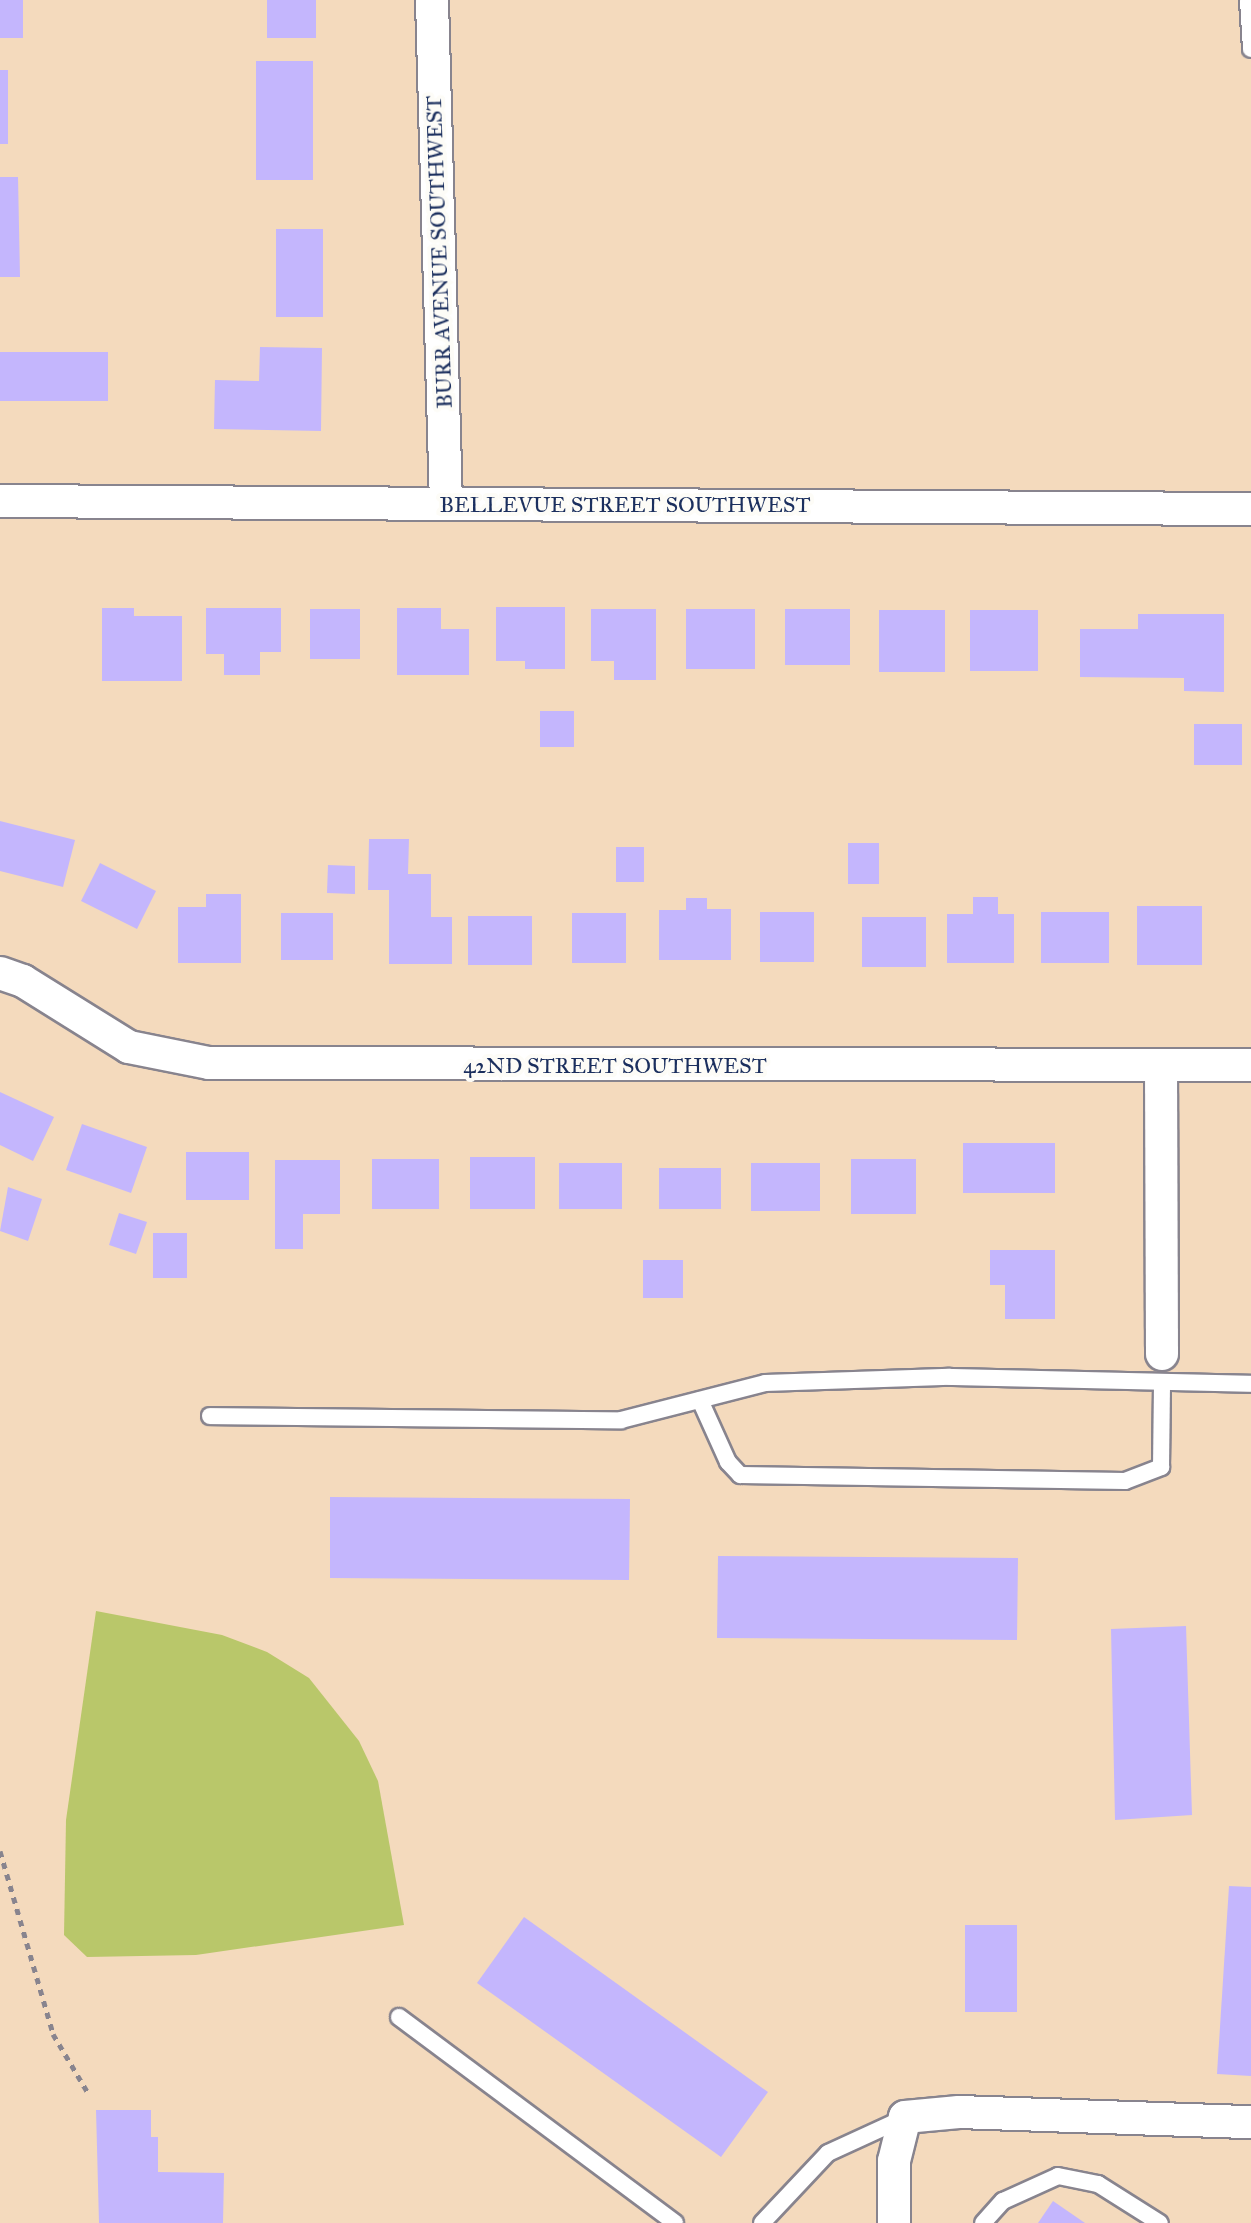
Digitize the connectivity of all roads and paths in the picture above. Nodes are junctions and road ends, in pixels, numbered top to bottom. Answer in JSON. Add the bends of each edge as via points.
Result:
{"nodes":[{"id":1,"x":432,"y":0,"type":"edge"},
{"id":2,"x":1248,"y":0,"type":"edge"},
{"id":3,"x":1251,"y":49,"type":"edge"},
{"id":4,"x":0,"y":501,"type":"edge"},
{"id":5,"x":446,"y":504,"type":"junction"},
{"id":6,"x":1251,"y":509,"type":"edge"},
{"id":7,"x":0,"y":973,"type":"edge"},
{"id":8,"x":1161,"y":1065,"type":"junction"},
{"id":9,"x":1251,"y":1065,"type":"edge"},
{"id":10,"x":1162,"y":1368,"type":"junction"},
{"id":11,"x":1251,"y":1384,"type":"edge"},
{"id":12,"x":700,"y":1400,"type":"junction"},
{"id":13,"x":210,"y":1416,"type":"dead end"},
{"id":14,"x":0,"y":1851,"type":"edge"},
{"id":15,"x":399,"y":2017,"type":"dead end"},
{"id":16,"x":88,"y":2093,"type":"dead end"},
{"id":17,"x":905,"y":2117,"type":"junction"},
{"id":18,"x":1251,"y":2122,"type":"edge"},
{"id":19,"x":675,"y":2223,"type":"edge"},
{"id":20,"x":762,"y":2223,"type":"edge"},
{"id":21,"x":894,"y":2223,"type":"edge"},
{"id":22,"x":983,"y":2223,"type":"edge"},
{"id":23,"x":1160,"y":2223,"type":"edge"}],
"edges":[{"from":1,"to":5,"type":"street","name":"BURR AVENUE SOUTHWEST"},
{"from":2,"to":3,"type":"lane"},
{"from":4,"to":5,"type":"street","name":"BELLEVUE STREET SOUTHWEST"},
{"from":5,"to":6,"type":"street","name":"BELLEVUE STREET SOUTHWEST"},
{"from":7,"to":8,"type":"street","name":"42ND STREET SOUTHWEST","via":[[23,981],[129,1047],[209,1063]]},
{"from":8,"to":9,"type":"street","name":"42ND STREET SOUTHWEST"},
{"from":8,"to":10,"type":"street"},
{"from":10,"to":11,"type":"lane"},
{"from":10,"to":12,"type":"lane","via":[[765,1383]]},
{"from":10,"to":12,"type":"lane","via":[[1161,1467],[1125,1481],[740,1475],[728,1462]]},
{"from":12,"to":13,"type":"lane","via":[[621,1420]]},
{"from":14,"to":16,"type":"path","via":[[53,2034]]},
{"from":15,"to":19,"type":"lane"},
{"from":17,"to":18,"type":"street","via":[[959,2112]]},
{"from":17,"to":20,"type":"lane","via":[[828,2153]]},
{"from":17,"to":21,"type":"street","via":[[894,2161]]},
{"from":22,"to":23,"type":"lane","via":[[1003,2201],[1058,2176],[1098,2184]]}]}
